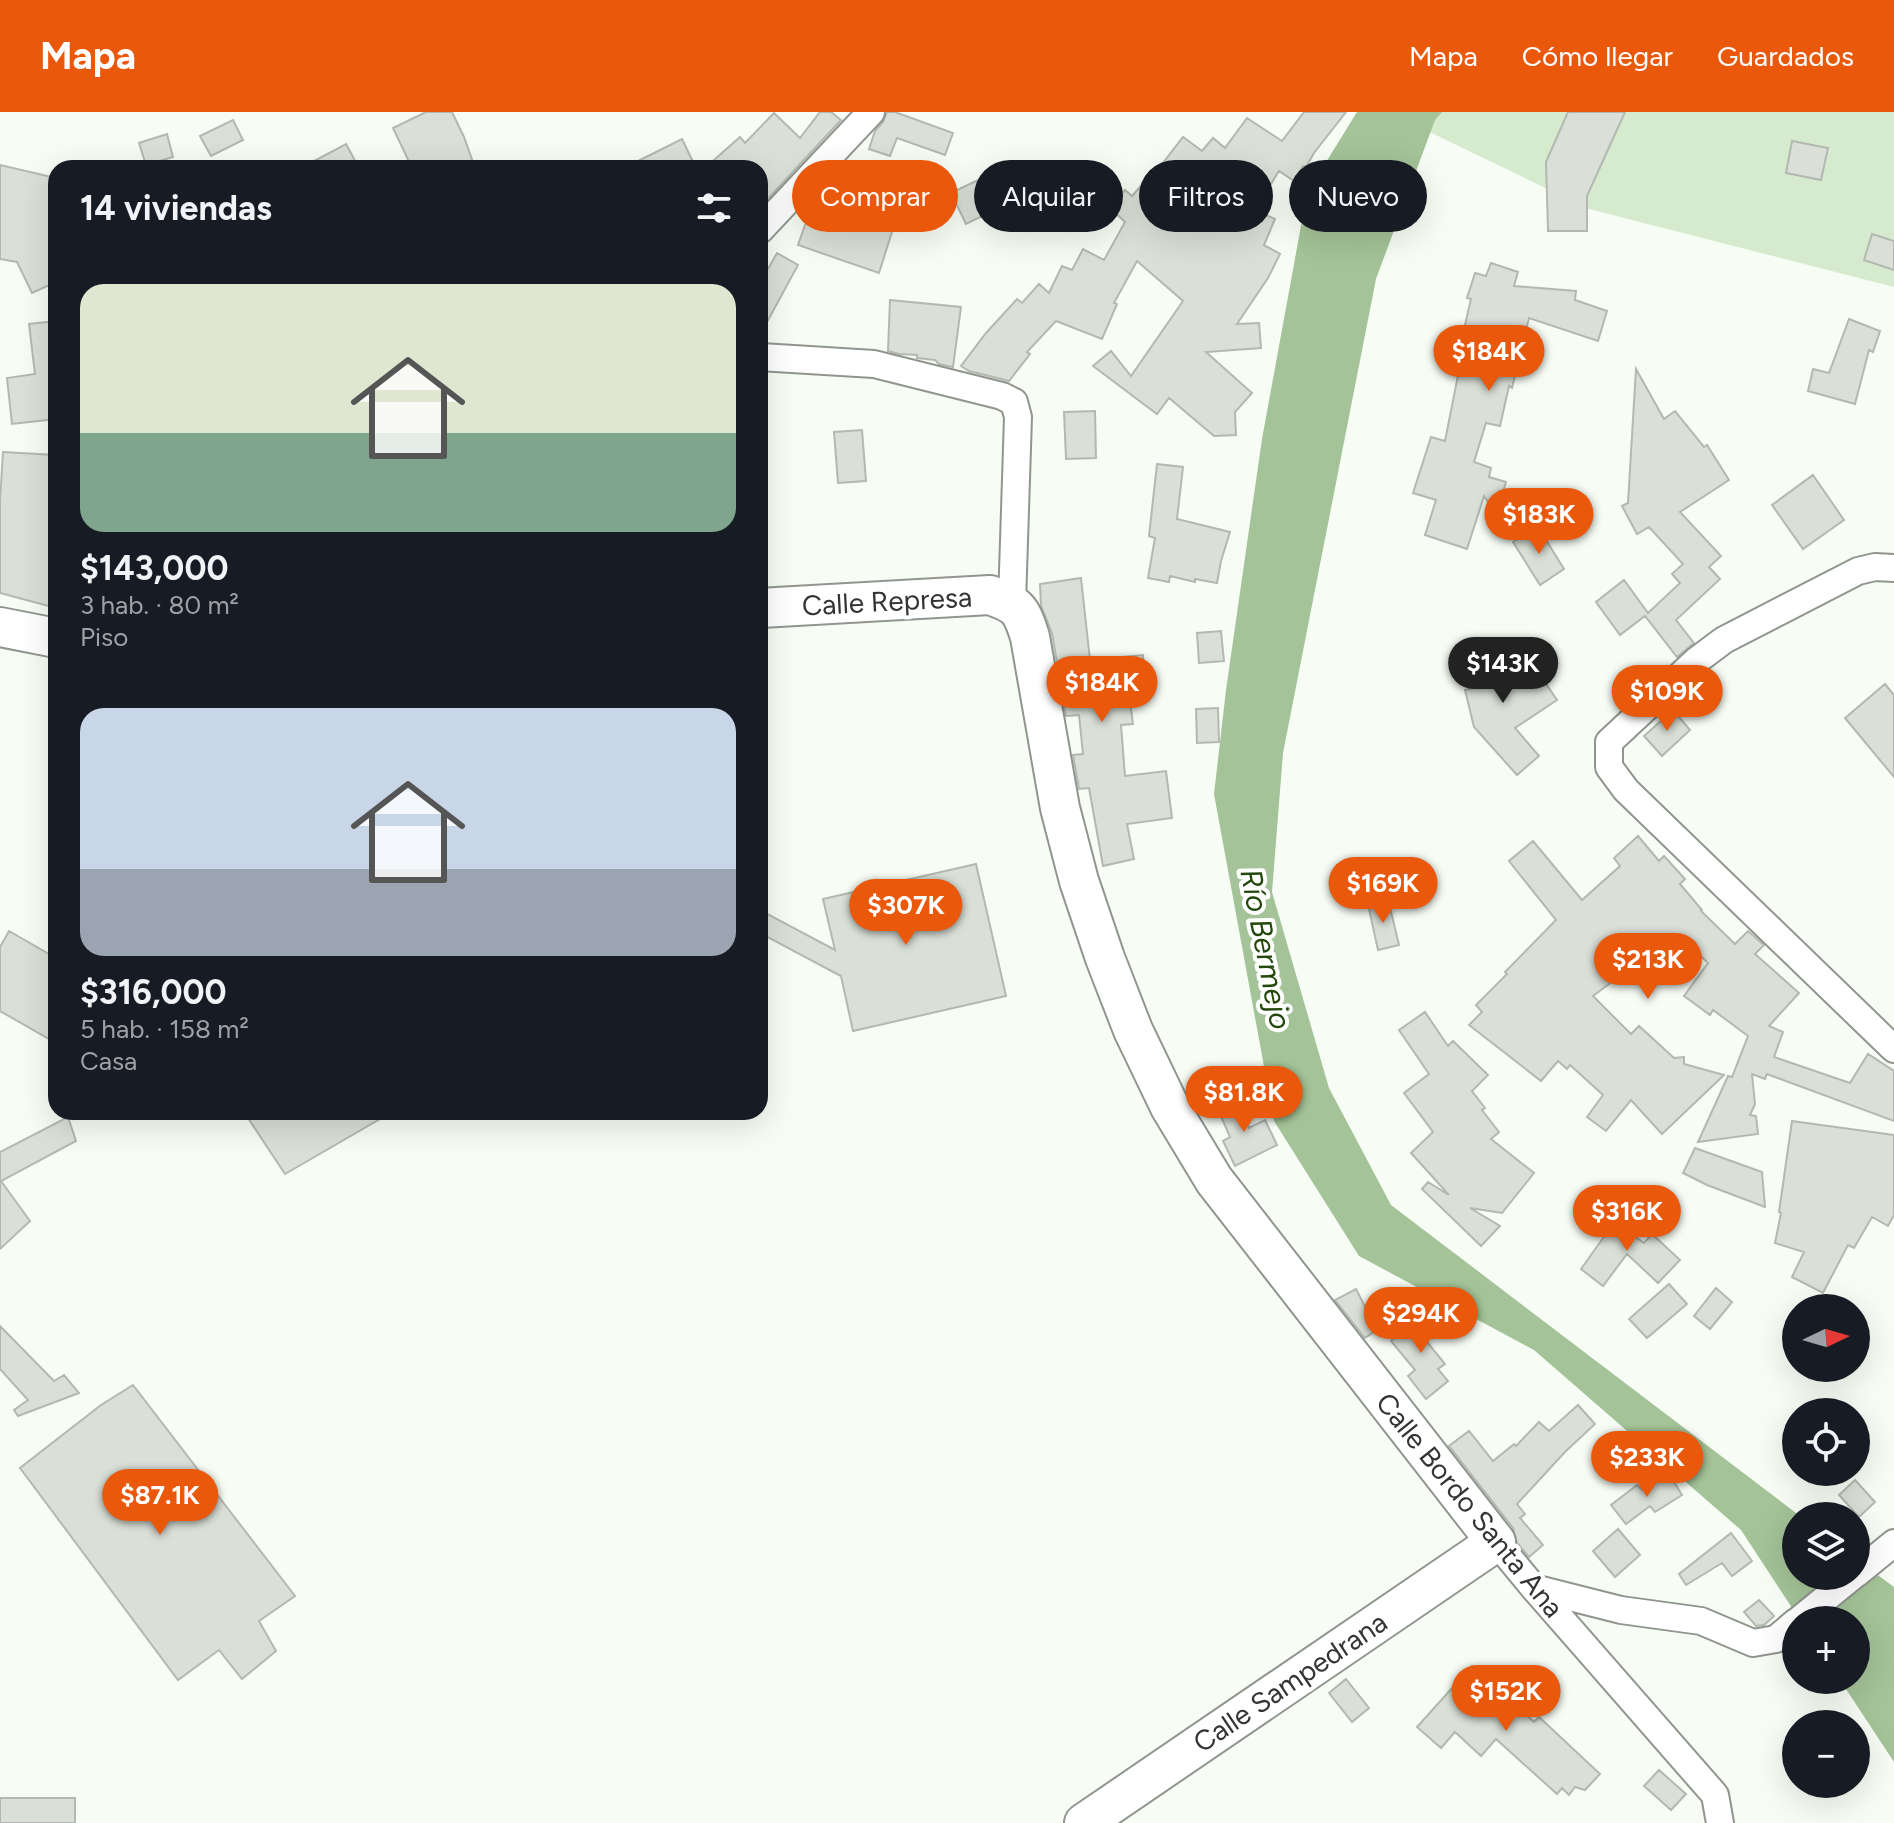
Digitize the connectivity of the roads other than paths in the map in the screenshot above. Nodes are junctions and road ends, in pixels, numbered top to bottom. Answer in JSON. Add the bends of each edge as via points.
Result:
{"nodes":[{"id":1,"x":871,"y":112,"type":"edge"},
{"id":2,"x":768,"y":221,"type":"edge"},
{"id":3,"x":768,"y":357,"type":"edge"},
{"id":4,"x":1894,"y":568,"type":"edge"},
{"id":5,"x":1012,"y":603,"type":"junction"},
{"id":6,"x":768,"y":608,"type":"edge"},
{"id":7,"x":0,"y":627,"type":"edge"},
{"id":8,"x":48,"y":636,"type":"edge"},
{"id":9,"x":1894,"y":1049,"type":"edge"},
{"id":10,"x":1496,"y":1542,"type":"junction"},
{"id":11,"x":1894,"y":1543,"type":"edge"},
{"id":12,"x":1870,"y":1563,"type":"edge"},
{"id":13,"x":1534,"y":1588,"type":"junction"},
{"id":14,"x":1836,"y":1590,"type":"edge"},
{"id":15,"x":1816,"y":1606,"type":"edge"},
{"id":16,"x":1782,"y":1634,"type":"edge"},
{"id":17,"x":1084,"y":1823,"type":"edge"},
{"id":18,"x":1720,"y":1823,"type":"edge"}],
"edges":[{"from":1,"to":2,"type":"street"},
{"from":3,"to":5,"type":"street","via":[[874,364],[1014,402],[1018,417]]},
{"from":4,"to":9,"type":"street","via":[[1858,571],[1724,640],[1609,742],[1609,767],[1626,790]]},
{"from":5,"to":6,"type":"street","name":"Calle Represa","via":[[990,595]]},
{"from":5,"to":10,"type":"street","name":"Calle Bordo Santa Ana","via":[[1024,617],[1030,637],[1060,808],[1079,881],[1133,1030],[1170,1107],[1214,1180]]},
{"from":7,"to":8,"type":"street"},
{"from":10,"to":13,"type":"street","name":"Calle Bordo Santa Ana"},
{"from":10,"to":17,"type":"street","name":"Calle Sampedrana"},
{"from":11,"to":12,"type":"street"},
{"from":13,"to":16,"type":"street","via":[[1621,1610],[1701,1621],[1753,1643]]},
{"from":13,"to":18,"type":"street","name":"Calle Bordo Santa Ana","via":[[1715,1795]]},
{"from":14,"to":15,"type":"street"}]}
